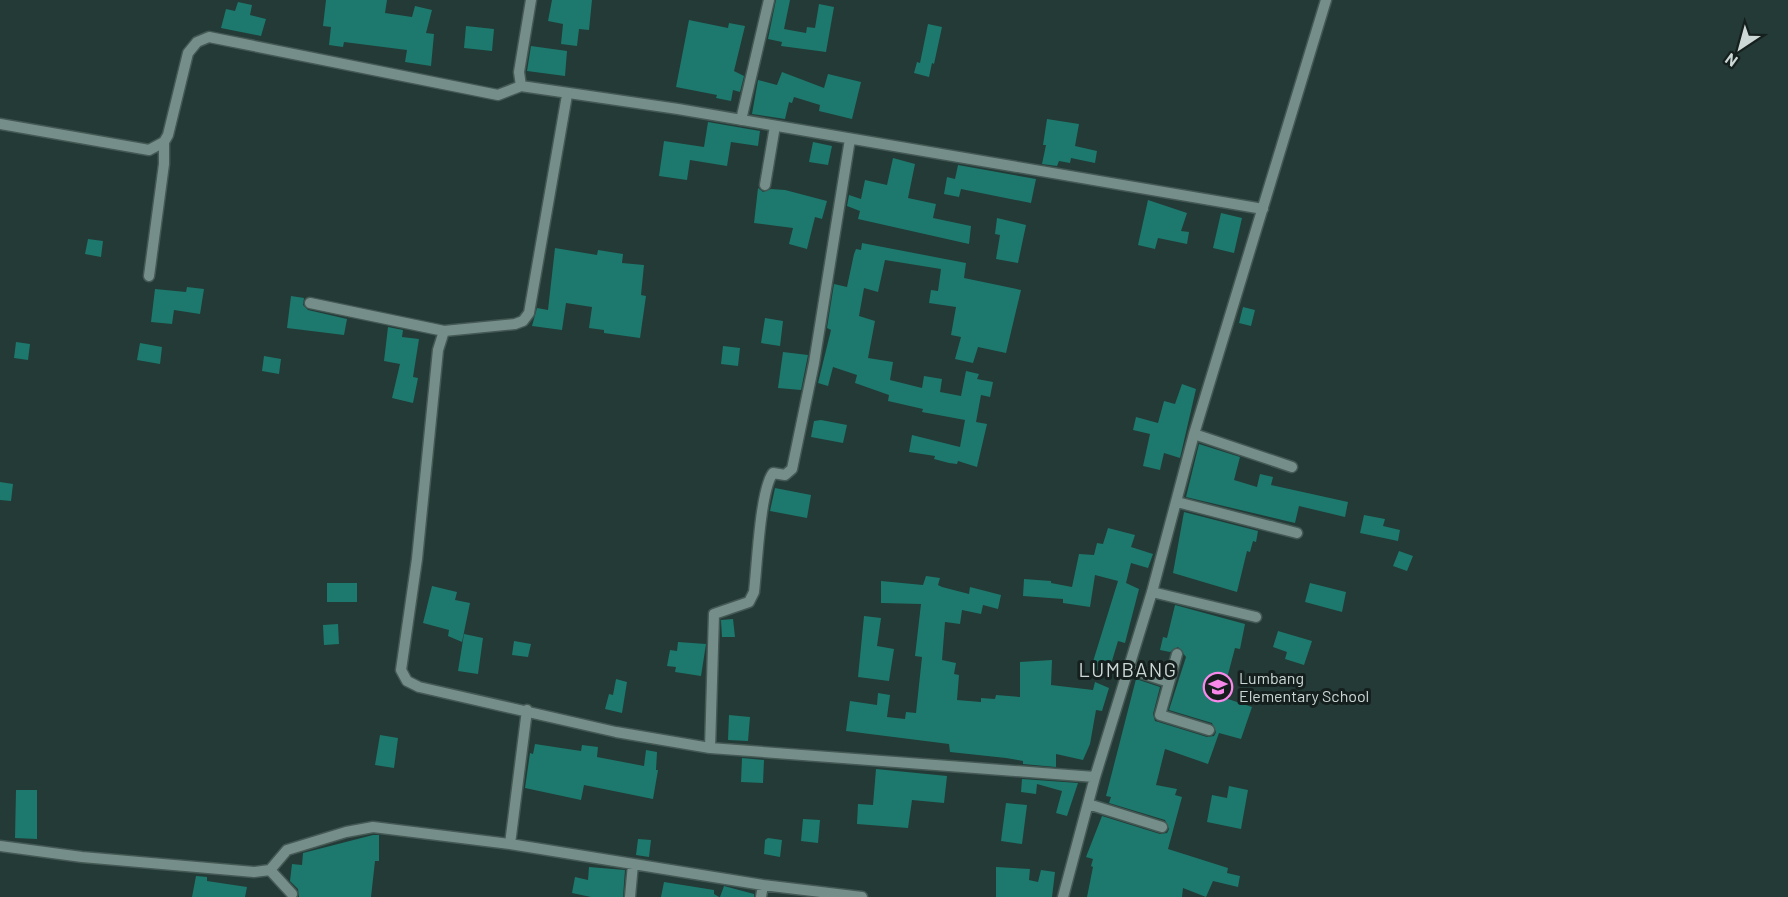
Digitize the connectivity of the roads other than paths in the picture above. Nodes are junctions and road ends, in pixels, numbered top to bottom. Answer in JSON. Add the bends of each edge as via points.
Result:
{"nodes":[{"id":1,"x":531,"y":0,"type":"edge"},
{"id":2,"x":769,"y":0,"type":"edge"},
{"id":3,"x":1326,"y":0,"type":"edge"},
{"id":4,"x":521,"y":86,"type":"junction"},
{"id":5,"x":567,"y":95,"type":"junction"},
{"id":6,"x":741,"y":120,"type":"junction"},
{"id":7,"x":0,"y":124,"type":"edge"},
{"id":8,"x":775,"y":126,"type":"junction"},
{"id":9,"x":850,"y":139,"type":"junction"},
{"id":10,"x":164,"y":142,"type":"junction"},
{"id":11,"x":765,"y":185,"type":"dead end"},
{"id":12,"x":1263,"y":209,"type":"junction"},
{"id":13,"x":149,"y":276,"type":"dead end"},
{"id":14,"x":310,"y":303,"type":"dead end"},
{"id":15,"x":444,"y":331,"type":"junction"},
{"id":16,"x":1194,"y":434,"type":"junction"},
{"id":17,"x":1292,"y":467,"type":"dead end"},
{"id":18,"x":1177,"y":502,"type":"junction"},
{"id":19,"x":1298,"y":533,"type":"dead end"},
{"id":20,"x":1152,"y":592,"type":"junction"},
{"id":21,"x":1256,"y":617,"type":"dead end"},
{"id":22,"x":1177,"y":654,"type":"dead end"},
{"id":23,"x":1129,"y":669,"type":"junction"},
{"id":24,"x":1169,"y":682,"type":"junction"},
{"id":25,"x":527,"y":710,"type":"junction"},
{"id":26,"x":1209,"y":730,"type":"dead end"},
{"id":27,"x":710,"y":748,"type":"junction"},
{"id":28,"x":1095,"y":777,"type":"junction"},
{"id":29,"x":1088,"y":804,"type":"junction"},
{"id":30,"x":1162,"y":826,"type":"dead end"},
{"id":31,"x":510,"y":844,"type":"junction"},
{"id":32,"x":0,"y":846,"type":"edge"},
{"id":33,"x":633,"y":864,"type":"junction"},
{"id":34,"x":270,"y":870,"type":"junction"},
{"id":35,"x":764,"y":885,"type":"junction"},
{"id":36,"x":292,"y":894,"type":"dead end"},
{"id":37,"x":630,"y":897,"type":"edge"},
{"id":38,"x":761,"y":897,"type":"edge"},
{"id":39,"x":862,"y":897,"type":"edge"},
{"id":40,"x":1063,"y":897,"type":"edge"}],
"edges":[{"from":1,"to":4,"type":"street","via":[[519,72]]},
{"from":2,"to":6,"type":"street"},
{"from":3,"to":12,"type":"street"},
{"from":4,"to":5,"type":"street"},
{"from":4,"to":10,"type":"street","via":[[498,95],[209,38],[197,42],[188,53]]},
{"from":5,"to":6,"type":"street"},
{"from":5,"to":15,"type":"street","via":[[529,313],[515,324]]},
{"from":6,"to":8,"type":"street"},
{"from":7,"to":10,"type":"street","via":[[149,150]]},
{"from":8,"to":9,"type":"street"},
{"from":8,"to":11,"type":"street"},
{"from":9,"to":12,"type":"street"},
{"from":9,"to":27,"type":"street","via":[[814,363],[792,470],[770,476],[754,592],[749,602],[714,614]]},
{"from":10,"to":13,"type":"street"},
{"from":12,"to":16,"type":"street"},
{"from":14,"to":15,"type":"street"},
{"from":15,"to":25,"type":"street","via":[[438,350],[417,559],[401,670],[407,681],[419,687]]},
{"from":16,"to":17,"type":"street"},
{"from":16,"to":18,"type":"street"},
{"from":18,"to":19,"type":"street"},
{"from":18,"to":20,"type":"street"},
{"from":20,"to":21,"type":"street"},
{"from":20,"to":23,"type":"street"},
{"from":22,"to":24,"type":"street"},
{"from":23,"to":24,"type":"street"},
{"from":23,"to":28,"type":"street"},
{"from":24,"to":26,"type":"street","via":[[1161,715]]},
{"from":25,"to":27,"type":"street","via":[[616,732]]},
{"from":25,"to":31,"type":"street"},
{"from":27,"to":28,"type":"street"},
{"from":28,"to":29,"type":"street"},
{"from":29,"to":30,"type":"street"},
{"from":29,"to":40,"type":"street"},
{"from":31,"to":33,"type":"street"},
{"from":31,"to":34,"type":"street","via":[[373,827],[286,850]]},
{"from":32,"to":34,"type":"street","via":[[188,868]]},
{"from":33,"to":35,"type":"street"},
{"from":33,"to":37,"type":"street"},
{"from":34,"to":36,"type":"street"},
{"from":35,"to":38,"type":"street"},
{"from":35,"to":39,"type":"street"}]}
